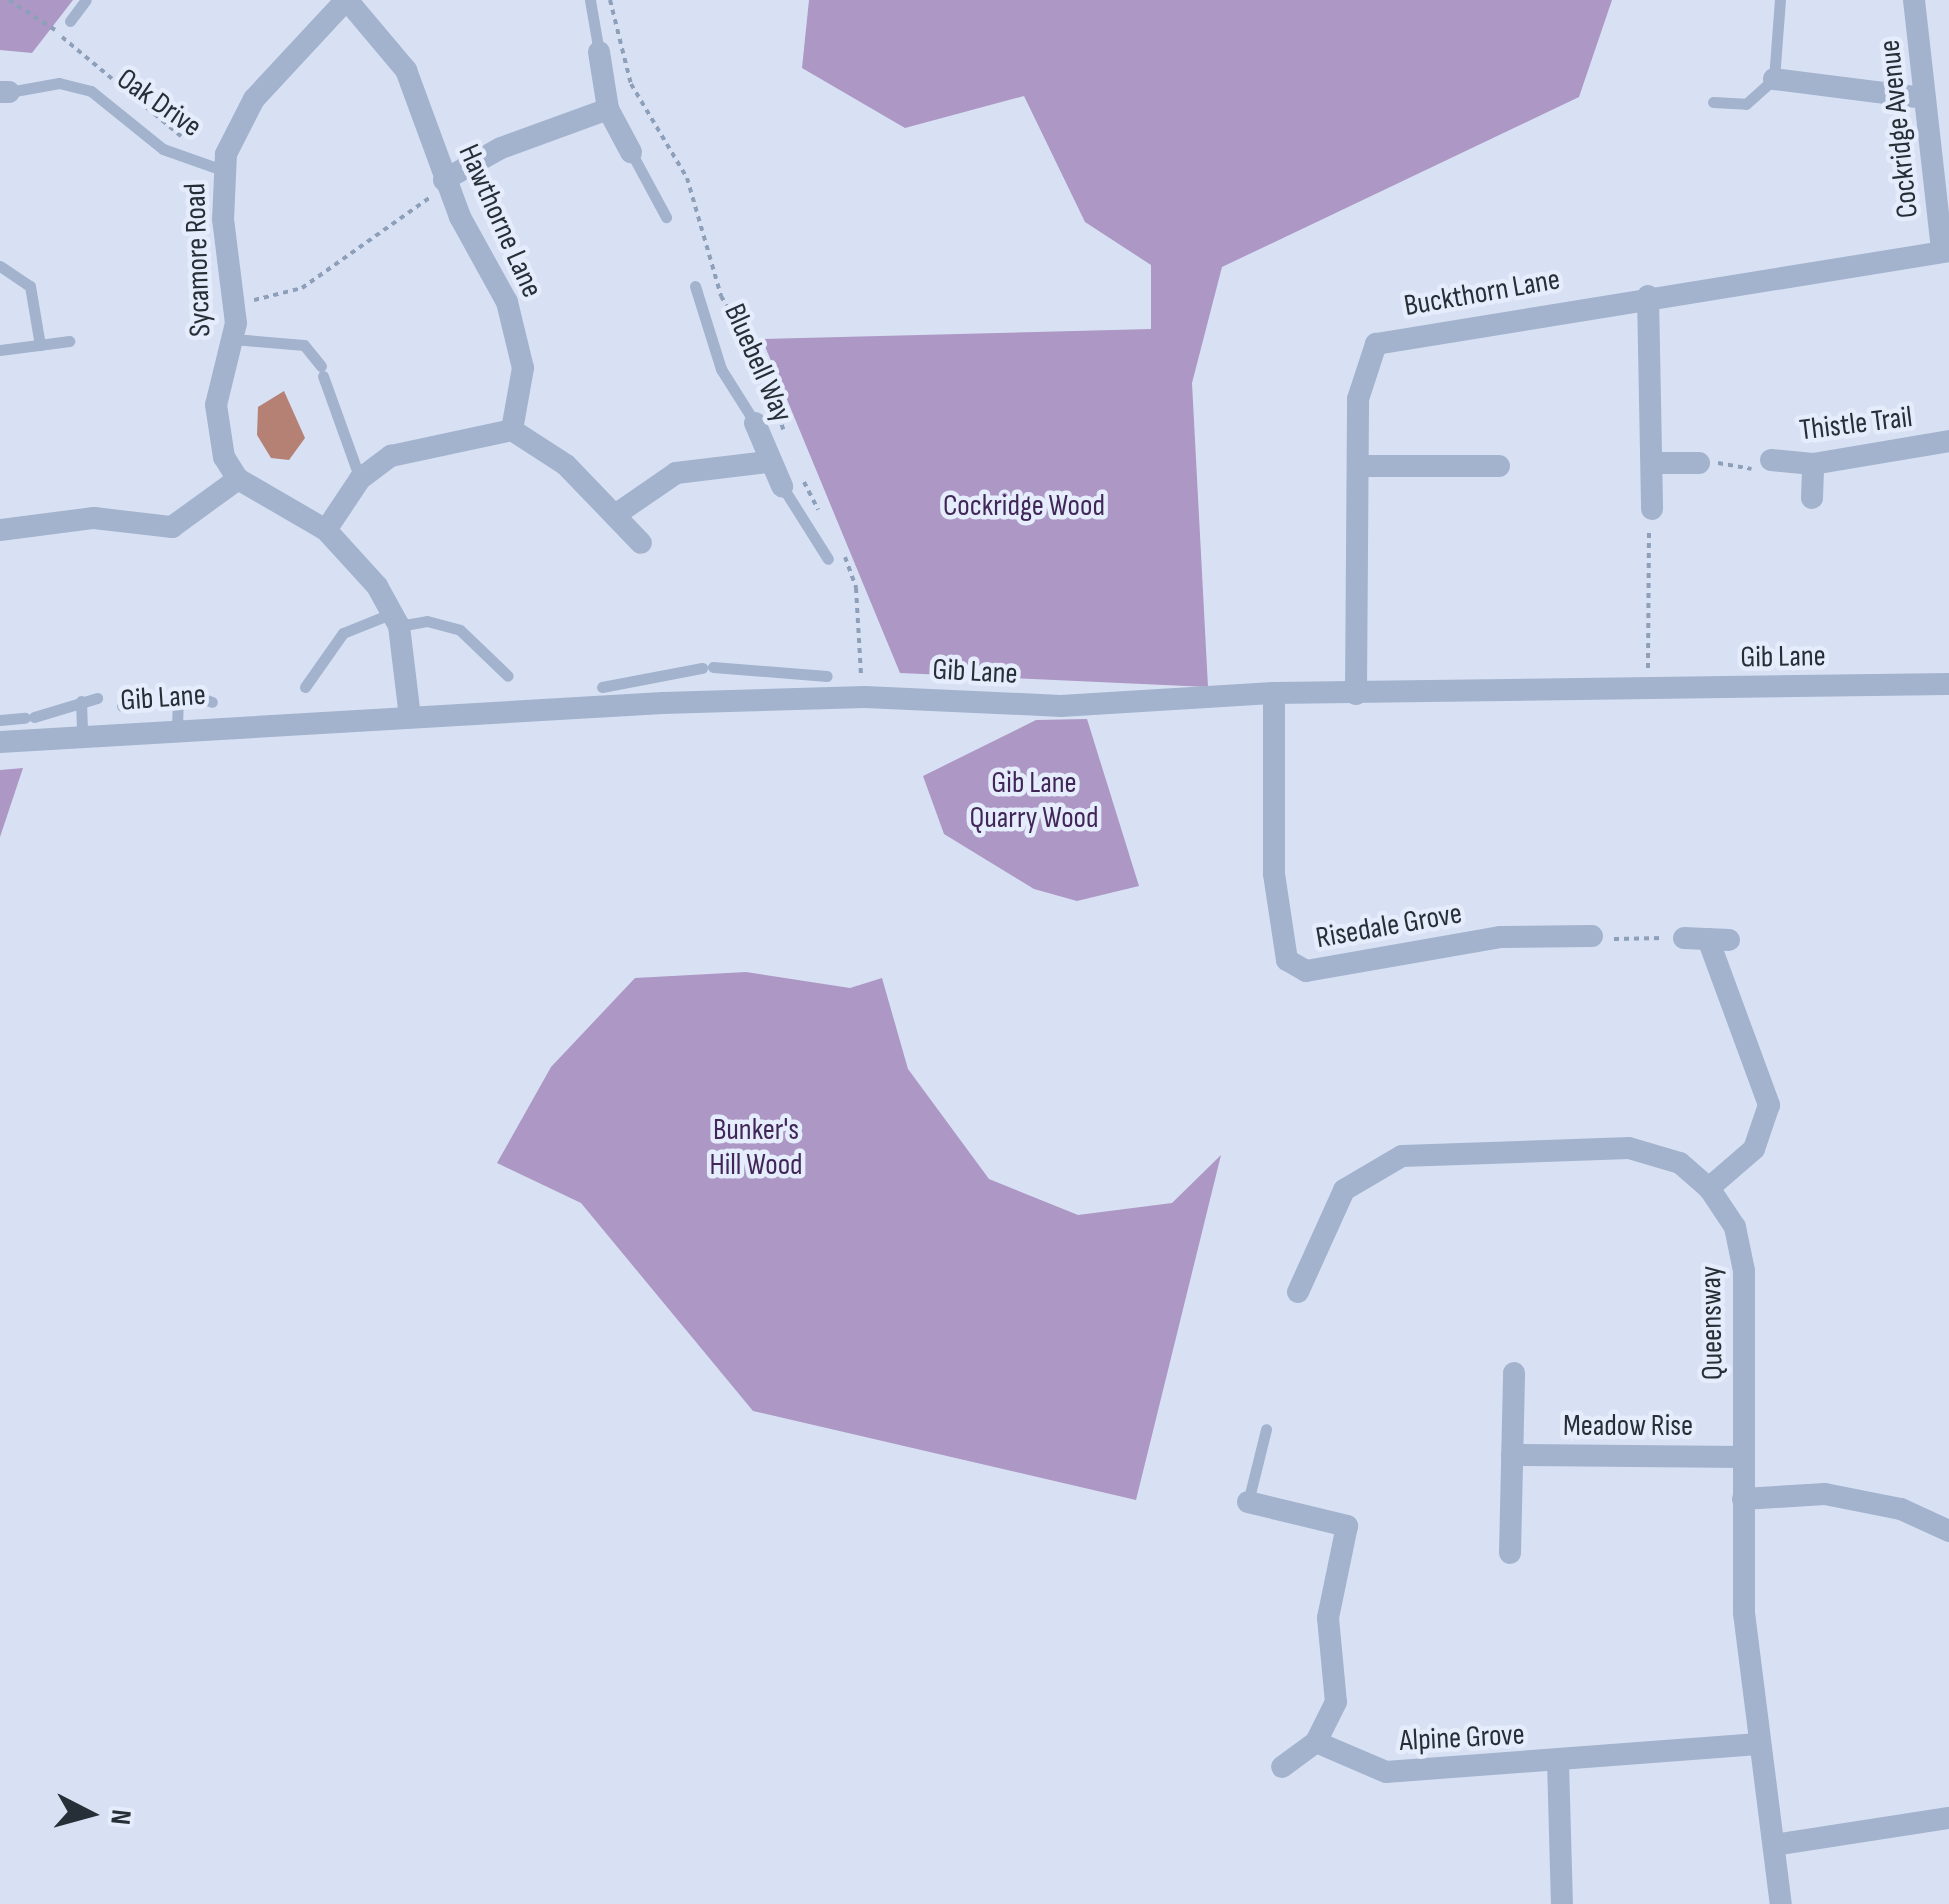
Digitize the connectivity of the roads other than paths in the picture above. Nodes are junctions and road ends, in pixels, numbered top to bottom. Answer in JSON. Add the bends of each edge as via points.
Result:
{"nodes":[{"id":1,"x":86,"y":0,"type":"edge"},
{"id":2,"x":347,"y":0,"type":"edge"},
{"id":3,"x":590,"y":0,"type":"edge"},
{"id":4,"x":1780,"y":0,"type":"edge"},
{"id":5,"x":1914,"y":0,"type":"edge"},
{"id":6,"x":70,"y":21,"type":"dead end"},
{"id":7,"x":599,"y":52,"type":"joint"},
{"id":8,"x":1938,"y":62,"type":"edge"},
{"id":9,"x":1774,"y":79,"type":"junction"},
{"id":10,"x":4,"y":92,"type":"edge"},
{"id":11,"x":1925,"y":98,"type":"junction"},
{"id":12,"x":1713,"y":102,"type":"dead end"},
{"id":13,"x":608,"y":108,"type":"junction"},
{"id":14,"x":631,"y":152,"type":"joint"},
{"id":15,"x":226,"y":160,"type":"junction"},
{"id":16,"x":446,"y":183,"type":"junction"},
{"id":17,"x":666,"y":217,"type":"dead end"},
{"id":18,"x":1946,"y":251,"type":"edge"},
{"id":19,"x":0,"y":266,"type":"edge"},
{"id":20,"x":695,"y":286,"type":"dead end"},
{"id":21,"x":1648,"y":296,"type":"junction"},
{"id":22,"x":233,"y":339,"type":"junction"},
{"id":23,"x":69,"y":341,"type":"dead end"},
{"id":24,"x":40,"y":345,"type":"junction"},
{"id":25,"x":0,"y":350,"type":"edge"},
{"id":26,"x":755,"y":423,"type":"joint"},
{"id":27,"x":512,"y":430,"type":"junction"},
{"id":28,"x":1949,"y":442,"type":"edge"},
{"id":29,"x":1771,"y":460,"type":"road end"},
{"id":30,"x":768,"y":462,"type":"junction"},
{"id":31,"x":1652,"y":463,"type":"junction"},
{"id":32,"x":1700,"y":463,"type":"road end"},
{"id":33,"x":1813,"y":464,"type":"junction"},
{"id":34,"x":1358,"y":466,"type":"junction"},
{"id":35,"x":1499,"y":466,"type":"dead end"},
{"id":36,"x":790,"y":477,"type":"joint"},
{"id":37,"x":360,"y":479,"type":"junction"},
{"id":38,"x":238,"y":480,"type":"junction"},
{"id":39,"x":1812,"y":498,"type":"dead end"},
{"id":40,"x":1652,"y":509,"type":"road end"},
{"id":41,"x":615,"y":515,"type":"junction"},
{"id":42,"x":0,"y":530,"type":"edge"},
{"id":43,"x":326,"y":530,"type":"junction"},
{"id":44,"x":641,"y":543,"type":"dead end"},
{"id":45,"x":828,"y":559,"type":"dead end"},
{"id":46,"x":396,"y":619,"type":"junction"},
{"id":47,"x":659,"y":671,"type":"junction"},
{"id":48,"x":748,"y":673,"type":"junction"},
{"id":49,"x":508,"y":676,"type":"dead end"},
{"id":50,"x":827,"y":676,"type":"dead end"},
{"id":51,"x":1949,"y":684,"type":"edge"},
{"id":52,"x":305,"y":686,"type":"dead end"},
{"id":53,"x":602,"y":687,"type":"dead end"},
{"id":54,"x":1274,"y":693,"type":"junction"},
{"id":55,"x":1356,"y":694,"type":"junction"},
{"id":56,"x":178,"y":696,"type":"junction"},
{"id":57,"x":97,"y":698,"type":"dead end"},
{"id":58,"x":748,"y":700,"type":"junction"},
{"id":59,"x":81,"y":702,"type":"junction"},
{"id":60,"x":212,"y":702,"type":"dead end"},
{"id":61,"x":663,"y":702,"type":"junction"},
{"id":62,"x":122,"y":706,"type":"dead end"},
{"id":63,"x":410,"y":717,"type":"junction"},
{"id":64,"x":0,"y":720,"type":"edge"},
{"id":65,"x":177,"y":726,"type":"junction"},
{"id":66,"x":82,"y":734,"type":"junction"},
{"id":67,"x":0,"y":742,"type":"edge"},
{"id":68,"x":1592,"y":936,"type":"road end"},
{"id":69,"x":1684,"y":938,"type":"road end"},
{"id":70,"x":1709,"y":1188,"type":"junction"},
{"id":71,"x":1299,"y":1293,"type":"dead end"},
{"id":72,"x":1514,"y":1372,"type":"dead end"},
{"id":73,"x":1266,"y":1430,"type":"dead end"},
{"id":74,"x":1512,"y":1455,"type":"junction"},
{"id":75,"x":1743,"y":1457,"type":"junction"},
{"id":76,"x":1743,"y":1499,"type":"junction"},
{"id":77,"x":1248,"y":1502,"type":"joint"},
{"id":78,"x":1949,"y":1532,"type":"edge"},
{"id":79,"x":1510,"y":1553,"type":"dead end"},
{"id":80,"x":1316,"y":1742,"type":"junction"},
{"id":81,"x":1755,"y":1744,"type":"junction"},
{"id":82,"x":1558,"y":1762,"type":"junction"},
{"id":83,"x":1282,"y":1767,"type":"dead end"},
{"id":84,"x":1949,"y":1818,"type":"edge"},
{"id":85,"x":1774,"y":1846,"type":"junction"},
{"id":86,"x":1562,"y":1904,"type":"edge"},
{"id":87,"x":1782,"y":1904,"type":"edge"}],
"edges":[{"from":1,"to":6,"type":"lane"},
{"from":2,"to":15,"type":"street","name":"Sycamore Road","via":[[254,98]]},
{"from":2,"to":16,"type":"street","name":"Hawthorne Lane","via":[[406,70]]},
{"from":3,"to":7,"type":"lane"},
{"from":4,"to":9,"type":"lane"},
{"from":5,"to":8,"type":"street","name":"Cockridge Avenue"},
{"from":7,"to":13,"type":"street"},
{"from":8,"to":11,"type":"street","name":"Cockridge Avenue"},
{"from":9,"to":11,"type":"street"},
{"from":9,"to":12,"type":"lane","via":[[1746,104]]},
{"from":10,"to":15,"type":"lane","name":"Oak Drive","via":[[59,84],[90,91],[163,149]]},
{"from":11,"to":18,"type":"street","name":"Cockridge Avenue"},
{"from":13,"to":14,"type":"street"},
{"from":13,"to":16,"type":"street","via":[[500,148]]},
{"from":14,"to":17,"type":"lane"},
{"from":15,"to":22,"type":"street","name":"Sycamore Road"},
{"from":16,"to":27,"type":"street","name":"Hawthorne Lane","via":[[516,334],[524,388]]},
{"from":18,"to":21,"type":"street","name":"Buckthorn Lane"},
{"from":19,"to":24,"type":"lane","via":[[30,286]]},
{"from":20,"to":26,"type":"lane","name":"Bluebell Way","via":[[722,369]]},
{"from":21,"to":31,"type":"street"},
{"from":21,"to":34,"type":"street","name":"Buckthorn Lane","via":[[1376,344],[1363,364]]},
{"from":22,"to":37,"type":"lane","via":[[304,345],[322,371]]},
{"from":22,"to":38,"type":"street","name":"Sycamore Road","via":[[216,405],[224,458]]},
{"from":23,"to":24,"type":"lane"},
{"from":24,"to":25,"type":"lane"},
{"from":26,"to":30,"type":"street","name":"Bluebell Way"},
{"from":27,"to":37,"type":"street","via":[[391,456]]},
{"from":27,"to":41,"type":"street"},
{"from":28,"to":33,"type":"street","name":"Thistle Trail"},
{"from":29,"to":33,"type":"street","name":"Thistle Trail"},
{"from":30,"to":36,"type":"street","name":"Bluebell Way"},
{"from":30,"to":41,"type":"street","name":"Bluebell Way","via":[[676,473]]},
{"from":31,"to":32,"type":"street"},
{"from":31,"to":40,"type":"street"},
{"from":33,"to":39,"type":"street"},
{"from":34,"to":35,"type":"street"},
{"from":34,"to":55,"type":"street","name":"Buckthorn Lane"},
{"from":36,"to":45,"type":"lane"},
{"from":37,"to":43,"type":"street"},
{"from":38,"to":42,"type":"street","via":[[172,527],[94,518]]},
{"from":38,"to":43,"type":"street"},
{"from":41,"to":44,"type":"street"},
{"from":43,"to":46,"type":"street"},
{"from":46,"to":49,"type":"lane","via":[[460,630]]},
{"from":46,"to":52,"type":"lane","via":[[343,633]]},
{"from":46,"to":63,"type":"street"},
{"from":47,"to":48,"type":"lane"},
{"from":47,"to":53,"type":"lane"},
{"from":47,"to":61,"type":"lane"},
{"from":48,"to":50,"type":"lane"},
{"from":48,"to":58,"type":"lane"},
{"from":51,"to":55,"type":"street","name":"Gib Lane"},
{"from":54,"to":55,"type":"street","name":"Gib Lane"},
{"from":54,"to":58,"type":"street","name":"Gib Lane","via":[[1061,706],[865,697]]},
{"from":54,"to":68,"type":"street","name":"Risedale Grove","via":[[1274,874],[1287,960],[1306,971],[1501,936]]},
{"from":56,"to":60,"type":"lane"},
{"from":56,"to":62,"type":"lane"},
{"from":56,"to":65,"type":"lane"},
{"from":57,"to":59,"type":"lane"},
{"from":58,"to":61,"type":"street","name":"Gib Lane"},
{"from":59,"to":64,"type":"lane"},
{"from":59,"to":66,"type":"lane"},
{"from":61,"to":63,"type":"street","name":"Gib Lane"},
{"from":63,"to":65,"type":"street","name":"Gib Lane"},
{"from":65,"to":66,"type":"street","name":"Gib Lane"},
{"from":66,"to":67,"type":"street","name":"Gib Lane"},
{"from":69,"to":70,"type":"street","via":[[1719,940],[1769,1105],[1754,1149]]},
{"from":70,"to":71,"type":"street","name":"Queensway","via":[[1680,1164],[1629,1148],[1402,1156],[1365,1170],[1330,1208]]},
{"from":70,"to":75,"type":"street","name":"Queensway","via":[[1741,1244]]},
{"from":72,"to":74,"type":"street"},
{"from":73,"to":77,"type":"lane"},
{"from":74,"to":75,"type":"street","name":"Meadow Rise"},
{"from":74,"to":79,"type":"street"},
{"from":75,"to":76,"type":"street","name":"Queensway"},
{"from":76,"to":78,"type":"street","via":[[1825,1494],[1900,1509]]},
{"from":76,"to":81,"type":"street","name":"Queensway"},
{"from":77,"to":80,"type":"street","via":[[1347,1526],[1328,1618],[1336,1702]]},
{"from":80,"to":82,"type":"street","name":"Alpine Grove","via":[[1386,1772]]},
{"from":80,"to":83,"type":"street"},
{"from":81,"to":82,"type":"street","name":"Alpine Grove"},
{"from":81,"to":85,"type":"street","name":"Queensway"},
{"from":82,"to":86,"type":"street","name":"Alpine Grove"},
{"from":84,"to":85,"type":"street"},
{"from":85,"to":87,"type":"street","name":"Queensway"}]}
